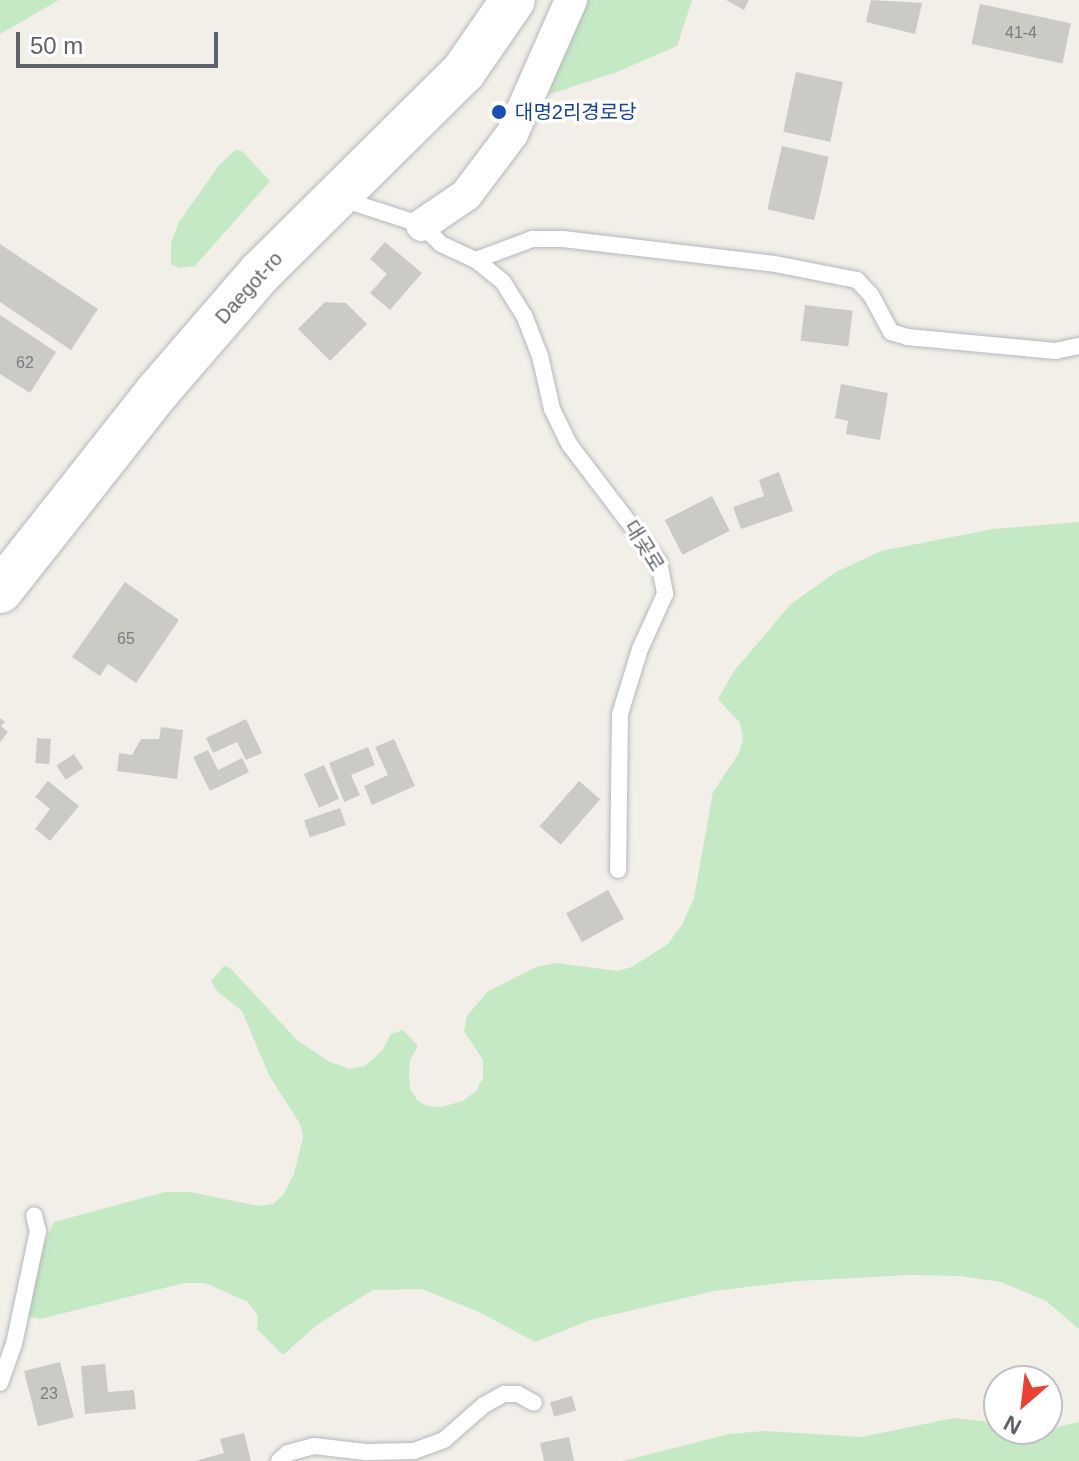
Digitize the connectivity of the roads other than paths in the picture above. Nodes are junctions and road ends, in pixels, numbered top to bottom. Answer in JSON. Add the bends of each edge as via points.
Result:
{"nodes":[{"id":1,"x":513,"y":0,"type":"edge"},
{"id":2,"x":571,"y":0,"type":"edge"},
{"id":3,"x":336,"y":196,"type":"junction"},
{"id":4,"x":422,"y":225,"type":"junction"},
{"id":5,"x":476,"y":260,"type":"junction"},
{"id":6,"x":1079,"y":346,"type":"edge"},
{"id":7,"x":0,"y":591,"type":"edge"},
{"id":8,"x":618,"y":870,"type":"dead end"},
{"id":9,"x":34,"y":1215,"type":"dead end"},
{"id":10,"x":0,"y":1383,"type":"edge"},
{"id":11,"x":534,"y":1403,"type":"dead end"},
{"id":12,"x":279,"y":1461,"type":"edge"}],
"edges":[{"from":1,"to":3,"type":"street","name":"Daegot-ro","via":[[464,71]]},
{"from":2,"to":4,"type":"street","via":[[512,134],[466,195]]},
{"from":3,"to":4,"type":"lane","name":"대곶로"},
{"from":3,"to":7,"type":"street","name":"Daegot-ro","via":[[260,273],[158,391]]},
{"from":4,"to":5,"type":"lane","name":"대곶로","via":[[441,244]]},
{"from":5,"to":6,"type":"lane","via":[[532,239],[563,239],[775,264],[857,280],[891,332],[907,337],[1055,351]]},
{"from":5,"to":8,"type":"lane","name":"대곶로","via":[[503,282],[524,315],[552,409],[569,444],[659,562],[664,579],[665,594],[640,649],[620,714]]},
{"from":9,"to":10,"type":"lane","via":[[38,1231],[14,1344]]},
{"from":11,"to":12,"type":"lane","via":[[518,1394],[504,1394],[444,1440],[414,1451],[314,1446]]}]}
